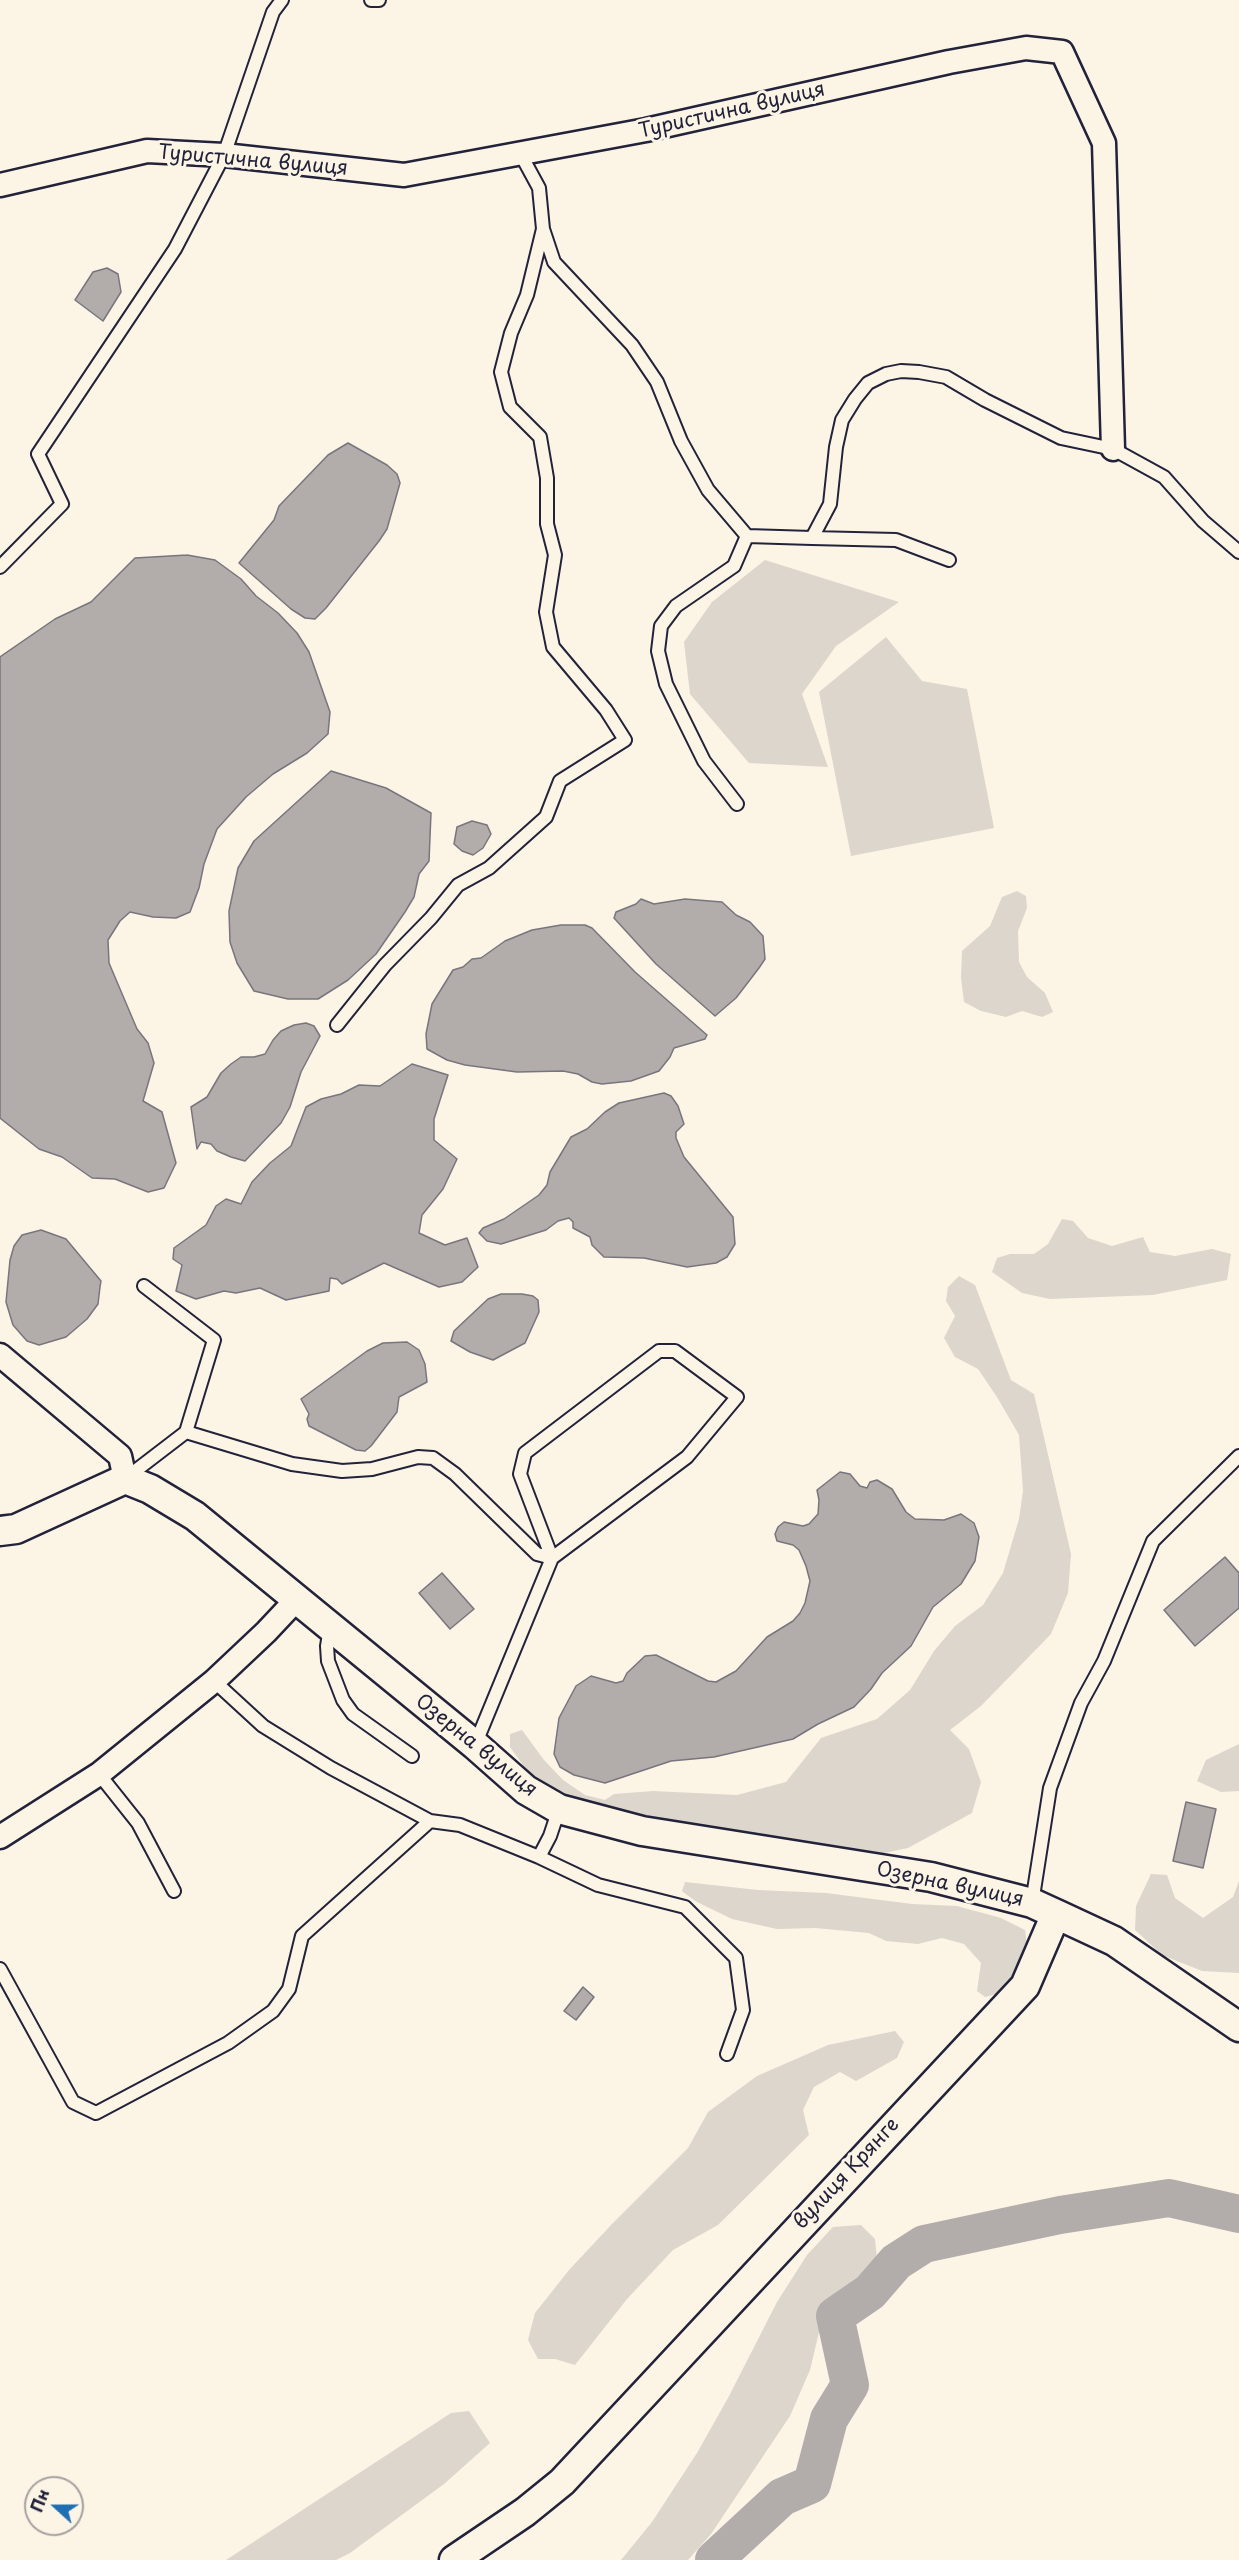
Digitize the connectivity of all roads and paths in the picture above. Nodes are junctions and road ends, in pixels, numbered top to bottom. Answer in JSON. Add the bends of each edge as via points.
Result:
{"nodes":[{"id":1,"x":282,"y":0,"type":"edge"},
{"id":2,"x":370,"y":0,"type":"edge"},
{"id":3,"x":379,"y":0,"type":"edge"},
{"id":4,"x":520,"y":153,"type":"junction"},
{"id":5,"x":224,"y":155,"type":"junction"},
{"id":6,"x":0,"y":184,"type":"edge"},
{"id":7,"x":543,"y":229,"type":"junction"},
{"id":8,"x":1113,"y":449,"type":"junction"},
{"id":9,"x":747,"y":536,"type":"junction"},
{"id":10,"x":812,"y":538,"type":"junction"},
{"id":11,"x":1239,"y":552,"type":"edge"},
{"id":12,"x":949,"y":561,"type":"dead end"},
{"id":13,"x":0,"y":567,"type":"edge"},
{"id":14,"x":737,"y":804,"type":"dead end"},
{"id":15,"x":337,"y":1025,"type":"dead end"},
{"id":16,"x":144,"y":1286,"type":"dead end"},
{"id":17,"x":0,"y":1355,"type":"edge"},
{"id":18,"x":186,"y":1432,"type":"junction"},
{"id":19,"x":1239,"y":1456,"type":"edge"},
{"id":20,"x":125,"y":1479,"type":"junction"},
{"id":21,"x":0,"y":1531,"type":"edge"},
{"id":22,"x":552,"y":1558,"type":"junction"},
{"id":23,"x":297,"y":1599,"type":"junction"},
{"id":24,"x":331,"y":1627,"type":"junction"},
{"id":25,"x":214,"y":1681,"type":"junction"},
{"id":26,"x":475,"y":1745,"type":"junction"},
{"id":27,"x":412,"y":1756,"type":"dead end"},
{"id":28,"x":99,"y":1774,"type":"junction"},
{"id":29,"x":560,"y":1809,"type":"junction"},
{"id":30,"x":430,"y":1821,"type":"junction"},
{"id":31,"x":0,"y":1837,"type":"edge"},
{"id":32,"x":539,"y":1857,"type":"junction"},
{"id":33,"x":174,"y":1891,"type":"dead end"},
{"id":34,"x":1044,"y":1908,"type":"junction"},
{"id":35,"x":0,"y":1970,"type":"edge"},
{"id":36,"x":1239,"y":2027,"type":"edge"},
{"id":37,"x":727,"y":2054,"type":"dead end"},
{"id":38,"x":454,"y":2560,"type":"edge"}],
"edges":[{"from":1,"to":5,"type":"lane","via":[[273,12]]},
{"from":2,"to":3,"type":"lane"},
{"from":4,"to":5,"type":"street","name":"Туристична вулиця","via":[[404,175]]},
{"from":4,"to":7,"type":"lane","via":[[538,188]]},
{"from":4,"to":8,"type":"street","name":"Туристична вулиця","via":[[646,130],[948,62],[1026,48],[1062,52],[1104,142]]},
{"from":5,"to":6,"type":"street","name":"Туристична вулиця","via":[[147,151]]},
{"from":5,"to":13,"type":"lane","via":[[175,249],[38,454],[62,504]]},
{"from":7,"to":9,"type":"lane","via":[[554,262],[632,345],[657,382],[681,441],[708,490]]},
{"from":7,"to":15,"type":"lane","via":[[527,295],[511,333],[501,372],[510,407],[540,437],[547,478],[547,524],[555,555],[546,612],[553,647],[606,710],[625,740],[560,780],[546,817],[489,868],[458,885]]},
{"from":8,"to":10,"type":"lane","via":[[1062,438],[946,377],[901,371],[886,374],[868,383],[842,420],[830,504]]},
{"from":8,"to":11,"type":"lane","via":[[1164,477],[1203,521]]},
{"from":9,"to":10,"type":"lane"},
{"from":9,"to":14,"type":"lane","via":[[734,566],[675,606],[661,626],[658,651],[666,684],[704,761]]},
{"from":10,"to":12,"type":"lane","via":[[896,540]]},
{"from":16,"to":18,"type":"lane","via":[[214,1340]]},
{"from":17,"to":20,"type":"street","via":[[120,1456]]},
{"from":18,"to":20,"type":"lane"},
{"from":18,"to":22,"type":"lane","via":[[292,1464],[342,1471],[372,1469],[418,1457],[433,1458],[455,1474],[537,1554]]},
{"from":19,"to":34,"type":"lane","via":[[1153,1541],[1104,1661],[1081,1703],[1050,1788]]},
{"from":20,"to":21,"type":"street","via":[[16,1528]]},
{"from":20,"to":23,"type":"street","name":"Озерна вулиця","via":[[195,1516]]},
{"from":22,"to":22,"type":"lane","via":[[520,1474],[525,1453],[659,1350],[675,1351],[737,1397],[687,1456]]},
{"from":22,"to":26,"type":"lane"},
{"from":23,"to":24,"type":"street","name":"Озерна вулиця"},
{"from":23,"to":25,"type":"street"},
{"from":24,"to":26,"type":"street","name":"Озерна вулиця"},
{"from":24,"to":27,"type":"lane","via":[[328,1661],[343,1700],[353,1714]]},
{"from":25,"to":28,"type":"street"},
{"from":25,"to":30,"type":"lane","via":[[263,1726]]},
{"from":26,"to":29,"type":"street","name":"Озерна вулиця","via":[[526,1791]]},
{"from":28,"to":31,"type":"street"},
{"from":28,"to":33,"type":"lane","via":[[138,1823]]},
{"from":29,"to":32,"type":"lane"},
{"from":29,"to":34,"type":"street","name":"Озерна вулиця","via":[[642,1831],[931,1877]]},
{"from":30,"to":32,"type":"lane","via":[[460,1825]]},
{"from":30,"to":35,"type":"lane","via":[[302,1936],[289,1989],[273,2011],[228,2043],[96,2113],[73,2102]]},
{"from":32,"to":37,"type":"lane","via":[[598,1885],[685,1907],[710,1930],[736,1958],[743,2010]]},
{"from":34,"to":36,"type":"street","via":[[1114,1941]]},
{"from":34,"to":38,"type":"street","name":"вулиця Крянге","via":[[1024,1986],[562,2482]]}]}
